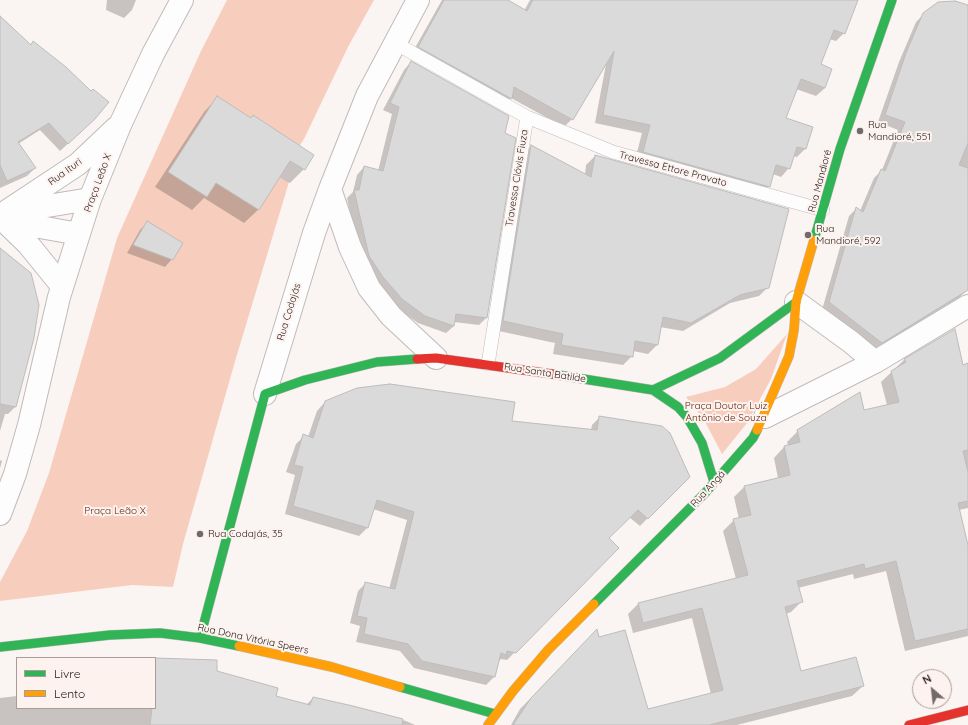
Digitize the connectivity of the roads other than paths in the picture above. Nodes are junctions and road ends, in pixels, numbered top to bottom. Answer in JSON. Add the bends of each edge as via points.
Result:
{"nodes":[{"id":1,"x":182,"y":0,"type":"edge"},
{"id":2,"x":418,"y":0,"type":"edge"},
{"id":3,"x":892,"y":0,"type":"edge"},
{"id":4,"x":395,"y":43,"type":"junction"},
{"id":5,"x":527,"y":117,"type":"junction"},
{"id":6,"x":120,"y":125,"type":"junction"},
{"id":7,"x":330,"y":189,"type":"junction"},
{"id":8,"x":90,"y":200,"type":"junction"},
{"id":9,"x":823,"y":210,"type":"junction"},
{"id":10,"x":2,"y":217,"type":"edge"},
{"id":11,"x":79,"y":234,"type":"junction"},
{"id":12,"x":62,"y":286,"type":"junction"},
{"id":13,"x":796,"y":302,"type":"junction"},
{"id":14,"x":968,"y":306,"type":"edge"},
{"id":15,"x":436,"y":358,"type":"junction"},
{"id":16,"x":875,"y":362,"type":"junction"},
{"id":17,"x":488,"y":364,"type":"junction"},
{"id":18,"x":653,"y":390,"type":"junction"},
{"id":19,"x":265,"y":394,"type":"junction"},
{"id":20,"x":765,"y":417,"type":"junction"},
{"id":21,"x":714,"y":482,"type":"junction"},
{"id":22,"x":0,"y":514,"type":"edge"},
{"id":23,"x":200,"y":638,"type":"junction"},
{"id":24,"x":0,"y":647,"type":"edge"},
{"id":25,"x":495,"y":714,"type":"junction"},
{"id":26,"x":962,"y":716,"type":"edge"},
{"id":27,"x":488,"y":725,"type":"edge"},
{"id":28,"x":909,"y":725,"type":"edge"}],
"edges":[{"from":1,"to":6,"type":"street","name":"Praça Leão X"},
{"from":2,"to":4,"type":"street","name":"Rua Codajás"},
{"from":3,"to":9,"type":"street","name":"Rua Mandioré","via":[[840,149]]},
{"from":4,"to":5,"type":"lane","name":"Travessa Clóvis Fiuza"},
{"from":4,"to":7,"type":"street","name":"Rua Codajás","via":[[367,96]]},
{"from":5,"to":9,"type":"lane","name":"Travessa Ettore Pravato","via":[[613,152]]},
{"from":5,"to":17,"type":"lane","name":"Travessa Clóvis Fiuza"},
{"from":6,"to":8,"type":"street","name":"Praça Leão X"},
{"from":6,"to":10,"type":"street","name":"Rua Ituri","via":[[78,164]]},
{"from":7,"to":15,"type":"street","via":[[350,247],[369,288],[391,316]]},
{"from":7,"to":19,"type":"street","name":"Rua Codajás"},
{"from":8,"to":10,"type":"street"},
{"from":8,"to":11,"type":"street","name":"Praça Leão X"},
{"from":9,"to":13,"type":"street","name":"Rua Mandioré"},
{"from":10,"to":11,"type":"street"},
{"from":10,"to":12,"type":"street"},
{"from":11,"to":12,"type":"street","name":"Praça Leão X"},
{"from":12,"to":22,"type":"street","name":"Praça Leão X","via":[[29,426]]},
{"from":13,"to":16,"type":"street"},
{"from":13,"to":18,"type":"street","via":[[720,358]]},
{"from":13,"to":20,"type":"street","name":"Rua Mandioré","via":[[789,356]]},
{"from":14,"to":16,"type":"street"},
{"from":15,"to":17,"type":"street","name":"Rua Santa Batilde"},
{"from":15,"to":19,"type":"street","name":"Rua Santa Batilde","via":[[377,362],[305,380]]},
{"from":16,"to":20,"type":"street"},
{"from":17,"to":18,"type":"street","name":"Rua Santa Batilde"},
{"from":18,"to":21,"type":"street","via":[[678,407],[687,417],[702,443]]},
{"from":19,"to":23,"type":"street","name":"Rua Codajás"},
{"from":20,"to":21,"type":"street","name":"Rua Angá","via":[[753,438]]},
{"from":21,"to":25,"type":"street","name":"Rua Angá","via":[[548,650]]},
{"from":23,"to":24,"type":"street","name":"Rua Dona Vitória Speers","via":[[160,633],[110,635]]},
{"from":23,"to":25,"type":"street","name":"Rua Dona Vitória Speers","via":[[332,667]]},
{"from":25,"to":27,"type":"street","name":"Rua Angá"},
{"from":26,"to":28,"type":"street"}]}
